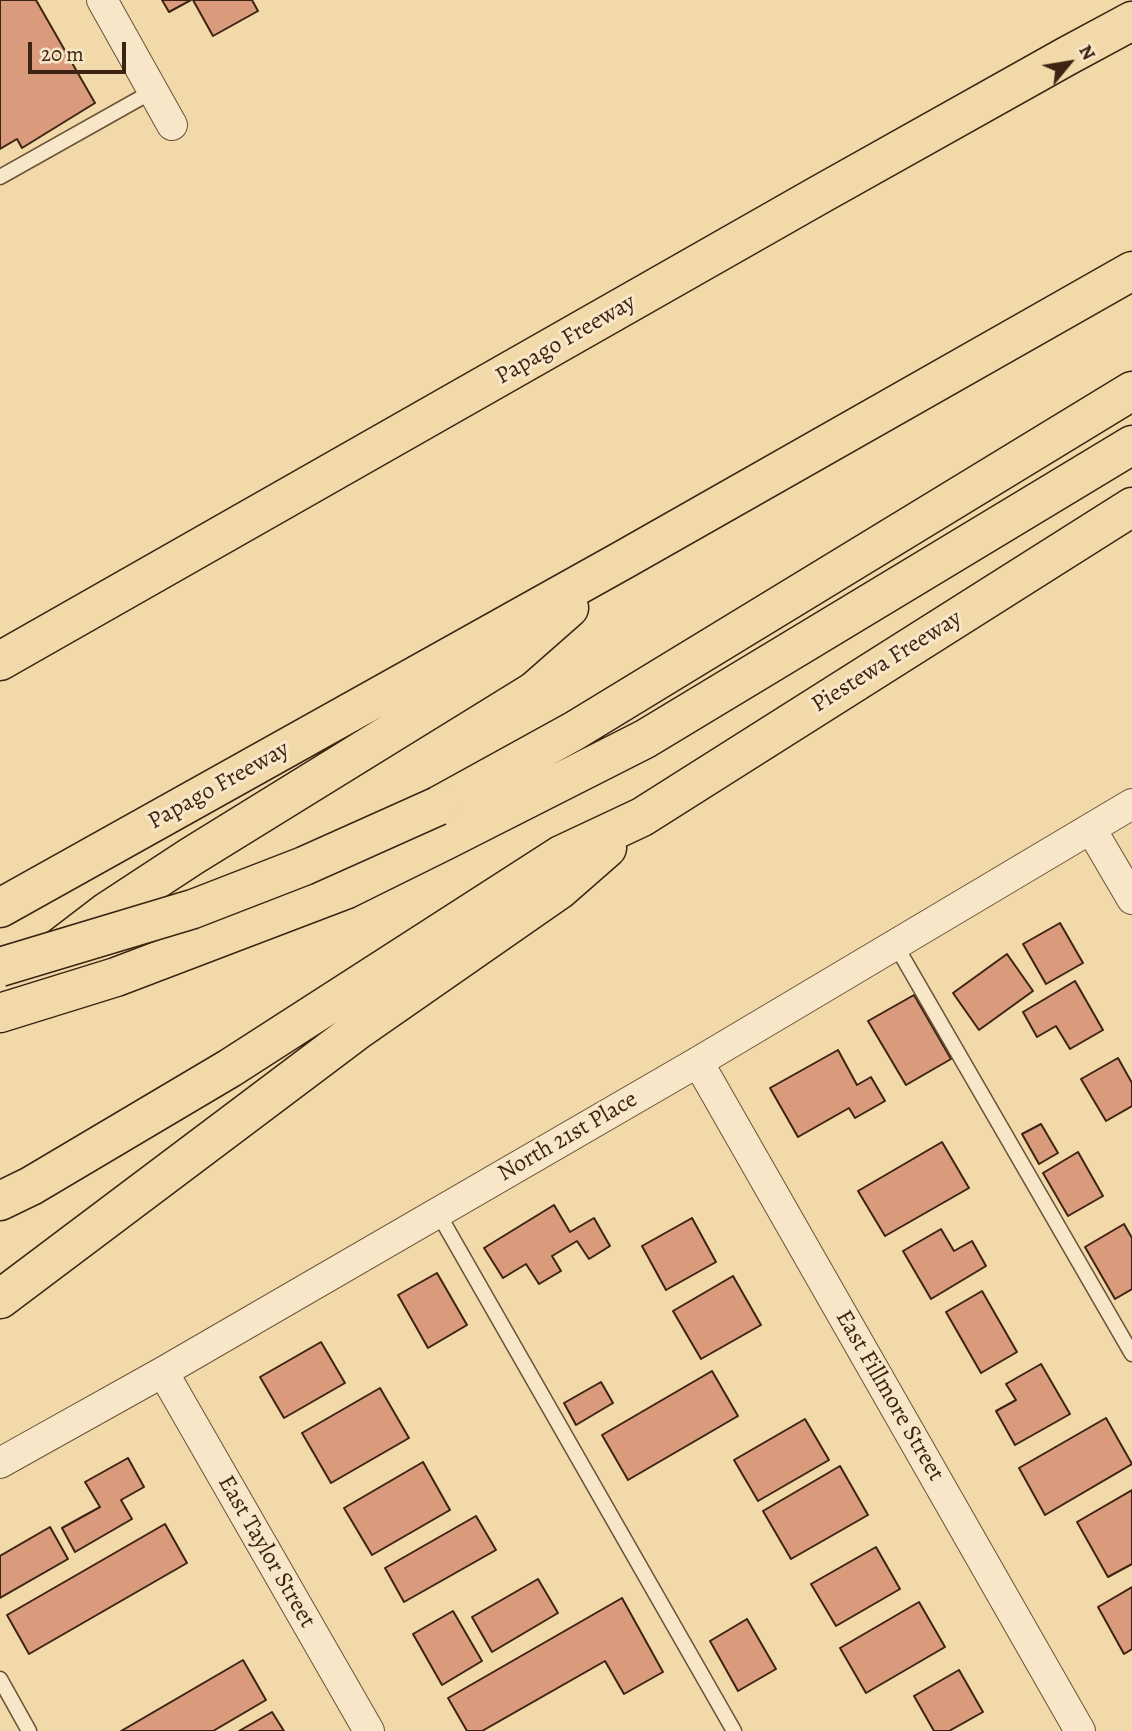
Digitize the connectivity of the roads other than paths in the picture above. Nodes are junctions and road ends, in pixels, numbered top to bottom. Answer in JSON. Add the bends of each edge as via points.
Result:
{"nodes":[{"id":1,"x":102,"y":0,"type":"edge"},
{"id":2,"x":1132,"y":12,"type":"edge"},
{"id":3,"x":1132,"y":21,"type":"edge"},
{"id":4,"x":1067,"y":55,"type":"junction"},
{"id":5,"x":153,"y":91,"type":"junction"},
{"id":6,"x":172,"y":125,"type":"dead end"},
{"id":7,"x":0,"y":177,"type":"edge"},
{"id":8,"x":1132,"y":271,"type":"edge"},
{"id":9,"x":1132,"y":391,"type":"edge"},
{"id":10,"x":1132,"y":445,"type":"edge"},
{"id":11,"x":1132,"y":507,"type":"edge"},
{"id":12,"x":623,"y":560,"type":"junction"},
{"id":13,"x":0,"y":660,"type":"edge"},
{"id":14,"x":1132,"y":804,"type":"edge"},
{"id":15,"x":642,"y":817,"type":"junction"},
{"id":16,"x":441,"y":823,"type":"junction"},
{"id":17,"x":1091,"y":829,"type":"junction"},
{"id":18,"x":1132,"y":899,"type":"edge"},
{"id":19,"x":0,"y":908,"type":"edge"},
{"id":20,"x":895,"y":944,"type":"junction"},
{"id":21,"x":0,"y":967,"type":"edge"},
{"id":22,"x":0,"y":992,"type":"edge"},
{"id":23,"x":0,"y":1013,"type":"edge"},
{"id":24,"x":698,"y":1062,"type":"junction"},
{"id":25,"x":0,"y":1201,"type":"edge"},
{"id":26,"x":438,"y":1213,"type":"junction"},
{"id":27,"x":0,"y":1299,"type":"edge"},
{"id":28,"x":1132,"y":1353,"type":"edge"},
{"id":29,"x":163,"y":1372,"type":"junction"},
{"id":30,"x":0,"y":1463,"type":"edge"},
{"id":31,"x":0,"y":1679,"type":"edge"},
{"id":32,"x":29,"y":1731,"type":"edge"},
{"id":33,"x":369,"y":1731,"type":"edge"},
{"id":34,"x":734,"y":1731,"type":"edge"},
{"id":35,"x":1080,"y":1731,"type":"edge"}],
"edges":[{"from":1,"to":5,"type":"street"},
{"from":2,"to":4,"type":"highway"},
{"from":3,"to":4,"type":"highway","name":"Papago Freeway"},
{"from":4,"to":13,"type":"highway","name":"Papago Freeway"},
{"from":5,"to":6,"type":"street"},
{"from":5,"to":7,"type":"lane"},
{"from":8,"to":12,"type":"highway","name":"Papago Freeway"},
{"from":9,"to":16,"type":"highway","via":[[574,731]]},
{"from":10,"to":16,"type":"highway","via":[[645,739]]},
{"from":11,"to":15,"type":"highway","name":"Piestewa Freeway"},
{"from":12,"to":19,"type":"highway","name":"Papago Freeway"},
{"from":12,"to":22,"type":"highway","via":[[511,659],[181,863]]},
{"from":14,"to":17,"type":"street","name":"North 21st Place"},
{"from":15,"to":25,"type":"highway","via":[[561,855],[230,1068]]},
{"from":15,"to":27,"type":"highway","via":[[559,890],[355,1032]]},
{"from":16,"to":21,"type":"highway","bridge":true,"via":[[304,866],[193,909]]},
{"from":16,"to":23,"type":"highway","via":[[347,889],[116,977]]},
{"from":17,"to":18,"type":"street"},
{"from":17,"to":20,"type":"street","name":"North 21st Place"},
{"from":20,"to":24,"type":"street","name":"North 21st Place"},
{"from":20,"to":28,"type":"lane"},
{"from":24,"to":26,"type":"street","name":"North 21st Place"},
{"from":24,"to":35,"type":"street","name":"East Fillmore Street"},
{"from":26,"to":29,"type":"street","name":"North 21st Place"},
{"from":26,"to":34,"type":"lane"},
{"from":29,"to":30,"type":"street","name":"North 21st Place"},
{"from":29,"to":33,"type":"street","name":"East Taylor Street"},
{"from":31,"to":32,"type":"lane"}]}
